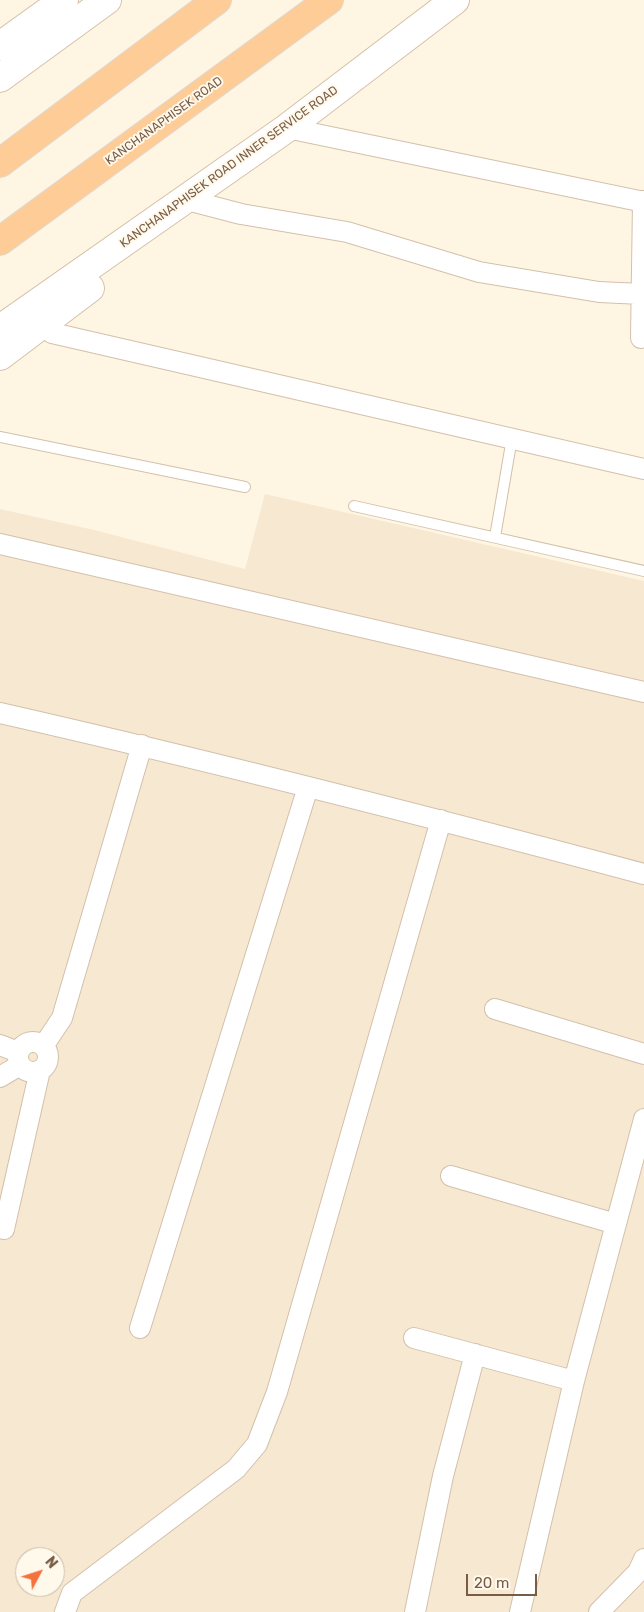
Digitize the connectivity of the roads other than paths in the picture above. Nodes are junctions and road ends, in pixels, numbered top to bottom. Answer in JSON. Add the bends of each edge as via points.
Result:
{"nodes":[{"id":1,"x":64,"y":0,"type":"edge"},
{"id":2,"x":107,"y":0,"type":"edge"},
{"id":3,"x":217,"y":0,"type":"edge"},
{"id":4,"x":329,"y":0,"type":"edge"},
{"id":5,"x":455,"y":0,"type":"edge"},
{"id":6,"x":0,"y":46,"type":"edge"},
{"id":7,"x":0,"y":78,"type":"edge"},
{"id":8,"x":287,"y":128,"type":"junction"},
{"id":9,"x":240,"y":162,"type":"junction"},
{"id":10,"x":0,"y":163,"type":"edge"},
{"id":11,"x":195,"y":202,"type":"junction"},
{"id":12,"x":643,"y":202,"type":"edge"},
{"id":13,"x":0,"y":241,"type":"edge"},
{"id":14,"x":642,"y":294,"type":"junction"},
{"id":15,"x":42,"y":324,"type":"junction"},
{"id":16,"x":0,"y":329,"type":"edge"},
{"id":17,"x":641,"y":338,"type":"dead end"},
{"id":18,"x":0,"y":356,"type":"edge"},
{"id":19,"x":0,"y":437,"type":"edge"},
{"id":20,"x":512,"y":438,"type":"junction"},
{"id":21,"x":644,"y":468,"type":"edge"},
{"id":22,"x":244,"y":486,"type":"dead end"},
{"id":23,"x":354,"y":506,"type":"dead end"},
{"id":24,"x":496,"y":538,"type":"junction"},
{"id":25,"x":0,"y":544,"type":"edge"},
{"id":26,"x":644,"y":571,"type":"edge"},
{"id":27,"x":644,"y":692,"type":"edge"},
{"id":28,"x":0,"y":713,"type":"edge"},
{"id":29,"x":142,"y":745,"type":"junction"},
{"id":30,"x":308,"y":787,"type":"junction"},
{"id":31,"x":441,"y":820,"type":"junction"},
{"id":32,"x":644,"y":874,"type":"edge"},
{"id":33,"x":495,"y":1009,"type":"dead end"},
{"id":34,"x":44,"y":1045,"type":"junction"},
{"id":35,"x":13,"y":1054,"type":"edge"},
{"id":36,"x":644,"y":1054,"type":"edge"},
{"id":37,"x":40,"y":1070,"type":"junction"},
{"id":38,"x":0,"y":1077,"type":"edge"},
{"id":39,"x":644,"y":1119,"type":"edge"},
{"id":40,"x":451,"y":1176,"type":"dead end"},
{"id":41,"x":616,"y":1224,"type":"junction"},
{"id":42,"x":4,"y":1229,"type":"dead end"},
{"id":43,"x":140,"y":1328,"type":"dead end"},
{"id":44,"x":414,"y":1338,"type":"dead end"},
{"id":45,"x":475,"y":1354,"type":"junction"},
{"id":46,"x":574,"y":1381,"type":"junction"},
{"id":47,"x":644,"y":1559,"type":"edge"},
{"id":48,"x":65,"y":1612,"type":"edge"},
{"id":49,"x":415,"y":1612,"type":"edge"},
{"id":50,"x":520,"y":1612,"type":"edge"},
{"id":51,"x":599,"y":1612,"type":"edge"}],
"edges":[{"from":1,"to":6,"type":"main road"},
{"from":2,"to":7,"type":"main road"},
{"from":3,"to":10,"type":"highway"},
{"from":4,"to":13,"type":"highway","name":"KANCHANAPHISEK ROAD"},
{"from":5,"to":8,"type":"main road","name":"KANCHANAPHISEK ROAD INNER SERVICE ROAD"},
{"from":8,"to":9,"type":"main road","name":"KANCHANAPHISEK ROAD INNER SERVICE ROAD"},
{"from":8,"to":12,"type":"street"},
{"from":9,"to":11,"type":"main road"},
{"from":9,"to":16,"type":"main road","name":"KANCHANAPHISEK ROAD INNER SERVICE ROAD"},
{"from":11,"to":14,"type":"street","via":[[241,214],[347,232],[479,272],[599,292]]},
{"from":11,"to":15,"type":"main road","via":[[108,275]]},
{"from":12,"to":14,"type":"street"},
{"from":14,"to":17,"type":"street"},
{"from":15,"to":18,"type":"main road"},
{"from":15,"to":20,"type":"street","via":[[52,333]]},
{"from":19,"to":22,"type":"lane"},
{"from":20,"to":21,"type":"street"},
{"from":20,"to":24,"type":"lane"},
{"from":23,"to":24,"type":"lane"},
{"from":24,"to":26,"type":"lane"},
{"from":25,"to":27,"type":"street"},
{"from":28,"to":29,"type":"street"},
{"from":29,"to":30,"type":"street"},
{"from":29,"to":34,"type":"street","via":[[62,1018]]},
{"from":30,"to":31,"type":"street"},
{"from":30,"to":43,"type":"street"},
{"from":31,"to":32,"type":"street"},
{"from":31,"to":48,"type":"street","via":[[277,1392],[257,1444],[236,1469],[72,1593]]},
{"from":33,"to":36,"type":"street"},
{"from":34,"to":35,"type":"street","via":[[29,1041]]},
{"from":34,"to":37,"type":"street","via":[[48,1058]]},
{"from":35,"to":37,"type":"street","via":[[29,1072]]},
{"from":35,"to":38,"type":"street"},
{"from":37,"to":42,"type":"street"},
{"from":39,"to":41,"type":"street"},
{"from":40,"to":41,"type":"street"},
{"from":41,"to":46,"type":"street"},
{"from":44,"to":45,"type":"street"},
{"from":45,"to":46,"type":"street"},
{"from":45,"to":49,"type":"street","via":[[443,1476]]},
{"from":46,"to":50,"type":"street"},
{"from":47,"to":51,"type":"street","via":[[638,1572]]}]}
